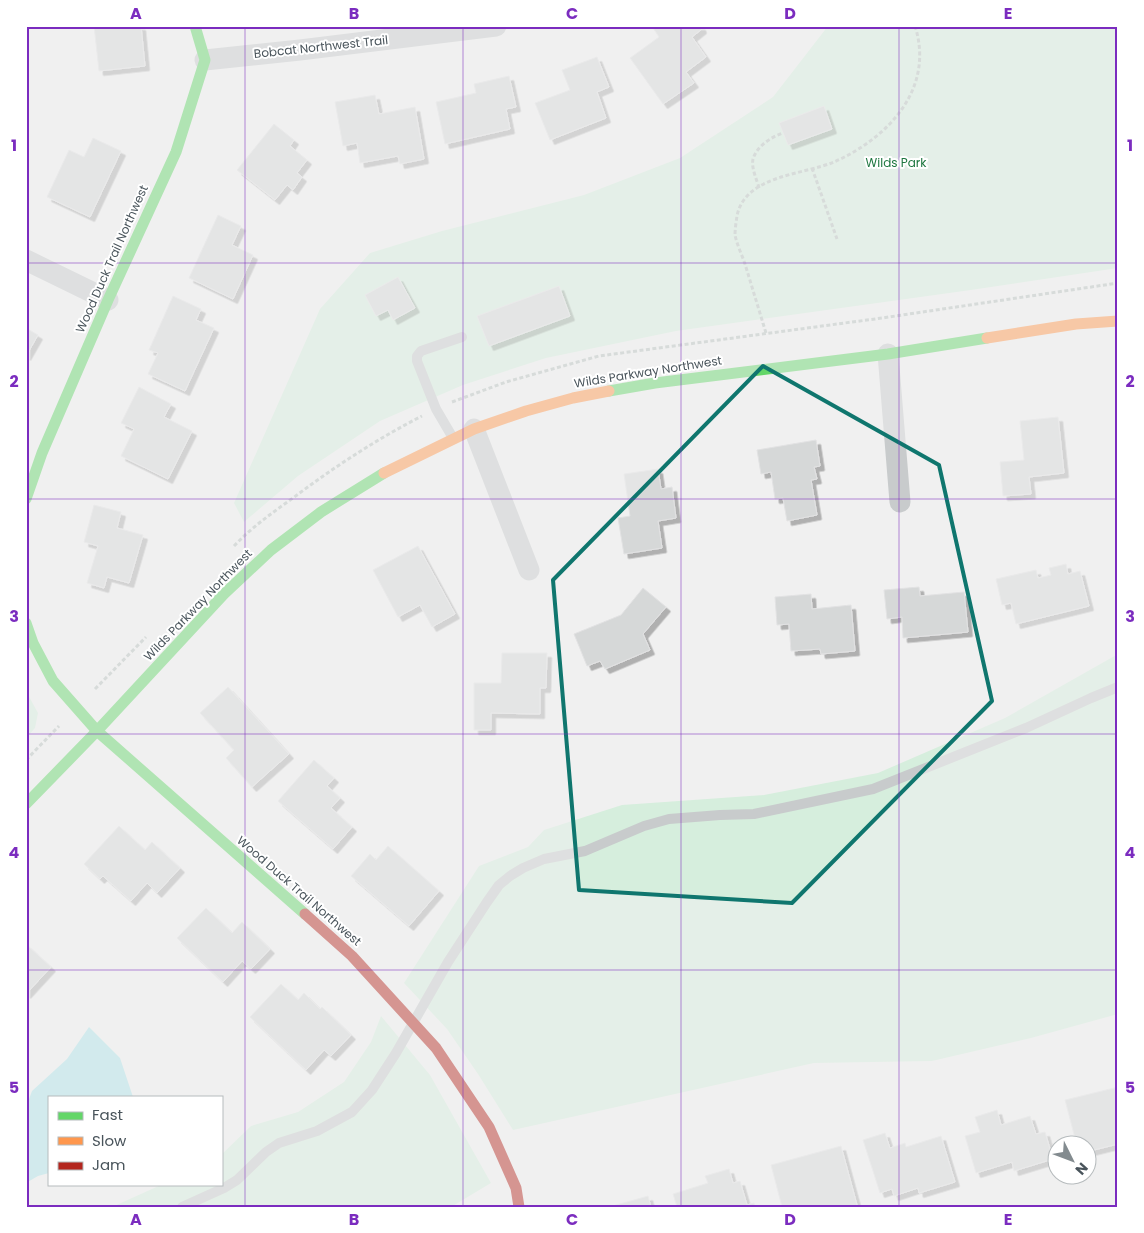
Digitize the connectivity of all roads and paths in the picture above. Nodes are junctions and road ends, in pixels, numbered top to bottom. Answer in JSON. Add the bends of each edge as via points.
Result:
{"nodes":[{"id":1,"x":195,"y":26,"type":"edge"},
{"id":2,"x":496,"y":26,"type":"edge"},
{"id":3,"x":915,"y":26,"type":"edge"},
{"id":4,"x":205,"y":60,"type":"junction"},
{"id":5,"x":783,"y":133,"type":"dead end"},
{"id":6,"x":812,"y":168,"type":"junction"},
{"id":7,"x":759,"y":188,"type":"junction"},
{"id":8,"x":837,"y":239,"type":"dead end"},
{"id":9,"x":26,"y":260,"type":"edge"},
{"id":10,"x":108,"y":300,"type":"junction"},
{"id":11,"x":1118,"y":321,"type":"edge"},
{"id":12,"x":766,"y":333,"type":"dead end"},
{"id":13,"x":462,"y":337,"type":"dead end"},
{"id":14,"x":888,"y":354,"type":"junction"},
{"id":15,"x":474,"y":429,"type":"junction"},
{"id":16,"x":453,"y":439,"type":"junction"},
{"id":17,"x":26,"y":499,"type":"edge"},
{"id":18,"x":900,"y":502,"type":"dead end"},
{"id":19,"x":529,"y":570,"type":"dead end"},
{"id":20,"x":26,"y":623,"type":"edge"},
{"id":21,"x":1118,"y":687,"type":"edge"},
{"id":22,"x":97,"y":731,"type":"junction"},
{"id":23,"x":26,"y":804,"type":"edge"},
{"id":24,"x":413,"y":1022,"type":"junction"},
{"id":25,"x":182,"y":1207,"type":"edge"},
{"id":26,"x":519,"y":1207,"type":"edge"}],
"edges":[{"from":1,"to":4,"type":"street"},
{"from":2,"to":4,"type":"street","name":"Bobcat Northwest Trail"},
{"from":3,"to":6,"type":"path","via":[[921,59],[917,82],[906,104],[888,126],[859,149]]},
{"from":4,"to":10,"type":"street","name":"Wood Duck Trail Northwest","via":[[176,152]]},
{"from":5,"to":7,"type":"path","via":[[761,146],[753,160]]},
{"from":6,"to":7,"type":"path","via":[[786,174]]},
{"from":6,"to":8,"type":"path"},
{"from":7,"to":12,"type":"path","via":[[743,199],[735,235]]},
{"from":9,"to":10,"type":"street"},
{"from":10,"to":17,"type":"street","name":"Wood Duck Trail Northwest","via":[[42,453]]},
{"from":11,"to":14,"type":"street","name":"Wilds Parkway Northwest","via":[[1076,324]]},
{"from":13,"to":16,"type":"lane","via":[[417,356],[436,409]]},
{"from":14,"to":15,"type":"street","name":"Wilds Parkway Northwest","via":[[655,383],[573,398]]},
{"from":14,"to":18,"type":"street"},
{"from":15,"to":16,"type":"street","name":"Wilds Parkway Northwest"},
{"from":15,"to":19,"type":"street"},
{"from":16,"to":22,"type":"street","name":"Wilds Parkway Northwest","via":[[388,471],[321,512],[271,550],[224,594]]},
{"from":20,"to":22,"type":"street","name":"Wood Duck Trail Northwest","via":[[53,681]]},
{"from":21,"to":24,"type":"lane","via":[[873,789],[754,814],[668,819],[585,851],[544,859],[523,868],[500,885],[448,962]]},
{"from":22,"to":23,"type":"street","name":"Wilds Parkway Northwest"},
{"from":22,"to":24,"type":"street","name":"Wood Duck Trail Northwest","via":[[352,956]]},
{"from":24,"to":25,"type":"lane","via":[[372,1090],[352,1112],[317,1131],[279,1143],[237,1180]]},
{"from":24,"to":26,"type":"street","name":"Wood Duck Trail Northwest","via":[[436,1048],[489,1126],[516,1188]]}]}
